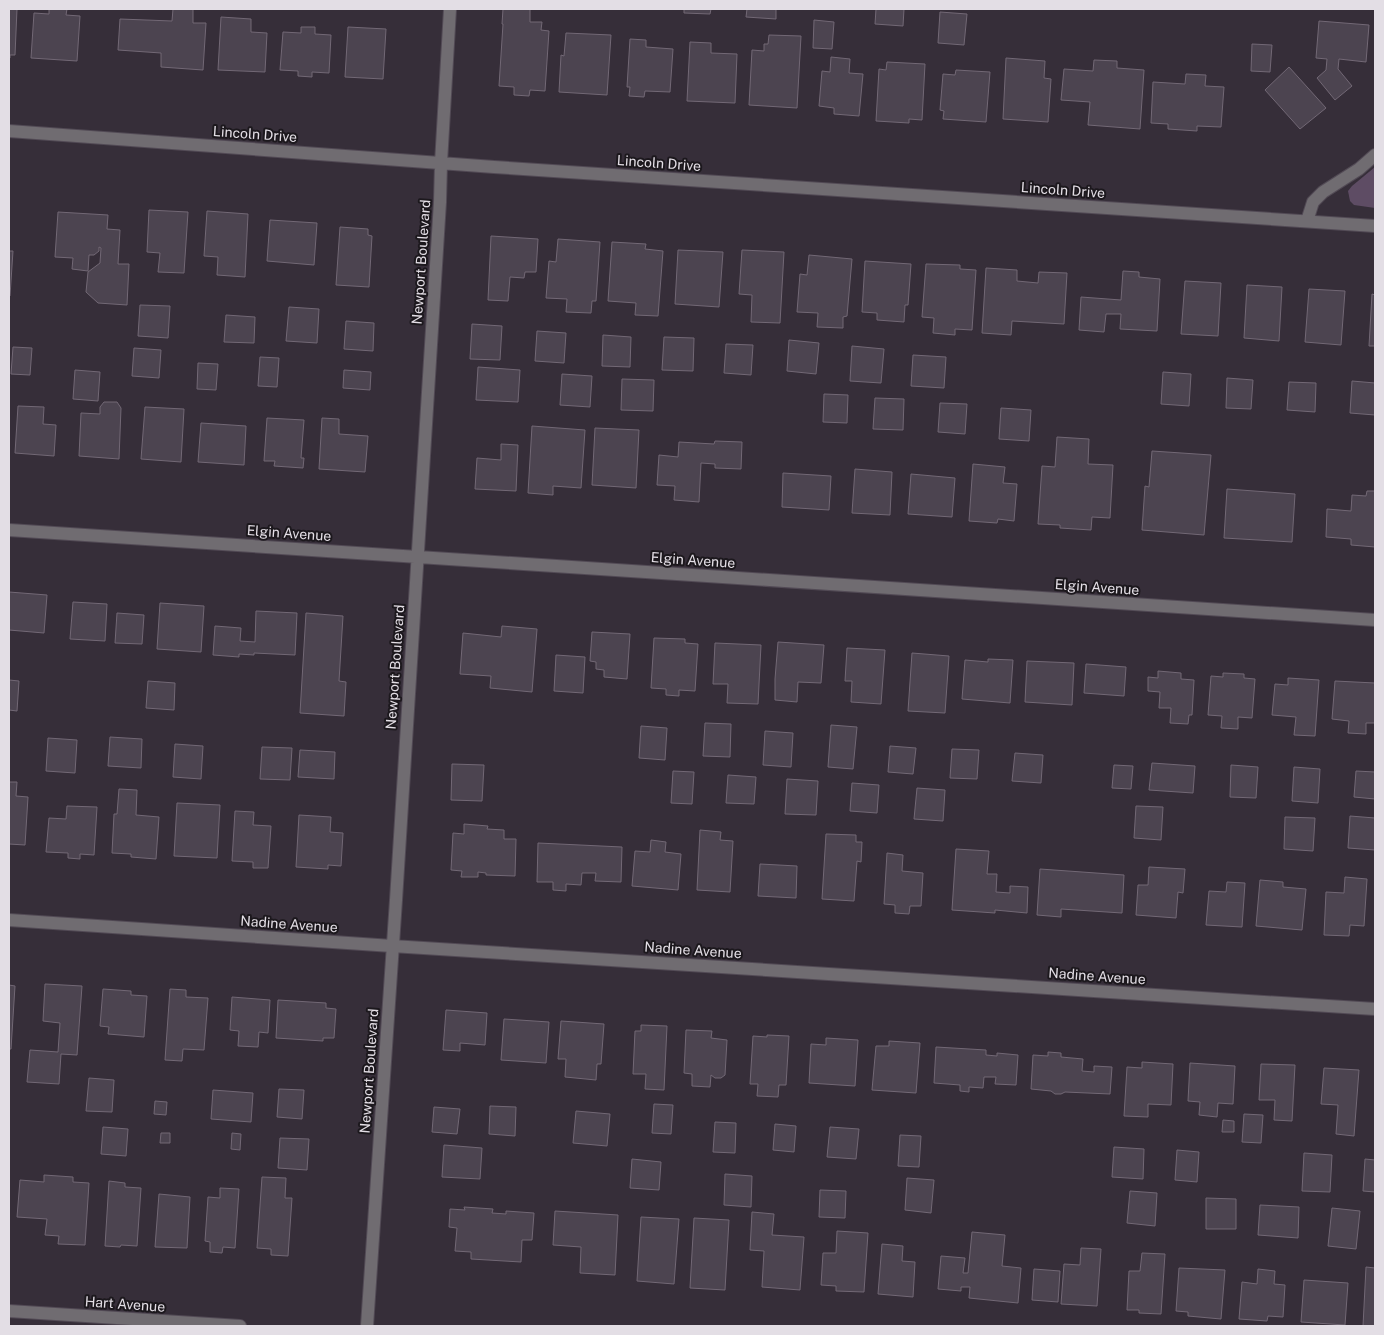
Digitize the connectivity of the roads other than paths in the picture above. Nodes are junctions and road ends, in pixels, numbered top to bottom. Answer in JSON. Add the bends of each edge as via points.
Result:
{"nodes":[{"id":1,"x":450,"y":9,"type":"edge"},
{"id":2,"x":9,"y":131,"type":"edge"},
{"id":3,"x":1375,"y":155,"type":"edge"},
{"id":4,"x":441,"y":163,"type":"junction"},
{"id":5,"x":1307,"y":221,"type":"junction"},
{"id":6,"x":1375,"y":226,"type":"edge"},
{"id":7,"x":9,"y":530,"type":"edge"},
{"id":8,"x":417,"y":557,"type":"junction"},
{"id":9,"x":1375,"y":620,"type":"edge"},
{"id":10,"x":9,"y":920,"type":"edge"},
{"id":11,"x":392,"y":946,"type":"junction"},
{"id":12,"x":1375,"y":1009,"type":"edge"},
{"id":13,"x":9,"y":1311,"type":"edge"},
{"id":14,"x":240,"y":1326,"type":"edge"},
{"id":15,"x":367,"y":1326,"type":"edge"}],
"edges":[{"from":1,"to":4,"type":"street","name":"Newport Boulevard"},
{"from":2,"to":4,"type":"street","name":"Lincoln Drive"},
{"from":3,"to":5,"type":"street","via":[[1323,192],[1313,202]]},
{"from":4,"to":5,"type":"street","name":"Lincoln Drive"},
{"from":4,"to":8,"type":"street","name":"Newport Boulevard"},
{"from":5,"to":6,"type":"street","name":"Lincoln Drive"},
{"from":7,"to":8,"type":"street","name":"Elgin Avenue"},
{"from":8,"to":9,"type":"street","name":"Elgin Avenue"},
{"from":8,"to":11,"type":"street","name":"Newport Boulevard"},
{"from":10,"to":11,"type":"street","name":"Nadine Avenue"},
{"from":11,"to":12,"type":"street","name":"Nadine Avenue"},
{"from":11,"to":15,"type":"street","name":"Newport Boulevard"},
{"from":13,"to":14,"type":"street","name":"Hart Avenue"}]}
